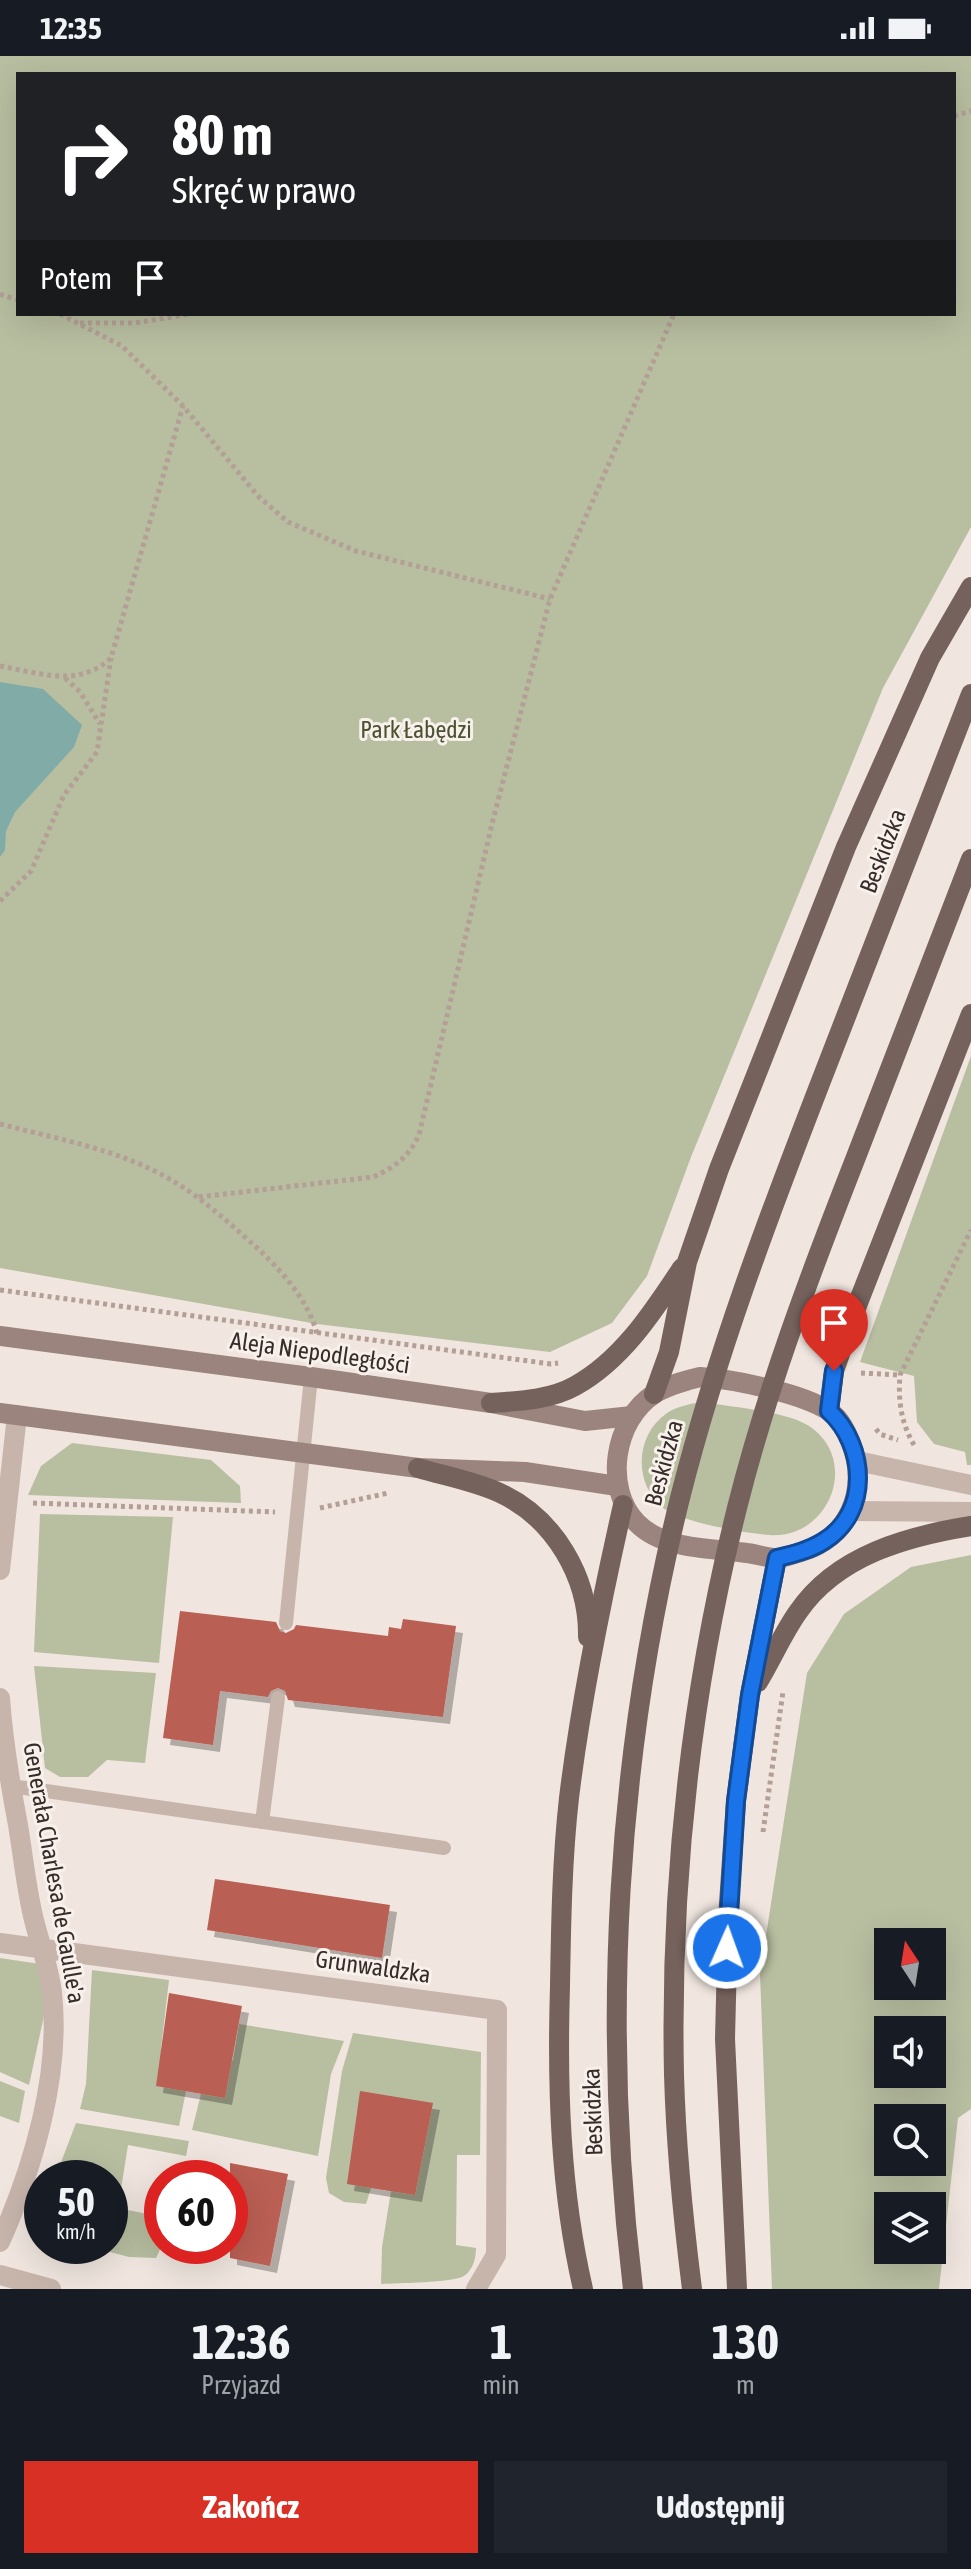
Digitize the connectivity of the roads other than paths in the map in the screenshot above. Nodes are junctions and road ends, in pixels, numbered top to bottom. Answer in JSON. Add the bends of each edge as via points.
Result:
{"nodes":[{"id":1,"x":971,"y":587,"type":"edge"},
{"id":2,"x":971,"y":694,"type":"edge"},
{"id":3,"x":971,"y":859,"type":"edge"},
{"id":4,"x":971,"y":1014,"type":"edge"},
{"id":5,"x":687,"y":1262,"type":"junction"},
{"id":6,"x":0,"y":1336,"type":"edge"},
{"id":7,"x":311,"y":1377,"type":"junction"},
{"id":8,"x":654,"y":1394,"type":"junction"},
{"id":9,"x":491,"y":1403,"type":"junction"},
{"id":10,"x":829,"y":1411,"type":"junction"},
{"id":11,"x":8,"y":1414,"type":"edge"},
{"id":12,"x":632,"y":1416,"type":"junction"},
{"id":13,"x":304,"y":1454,"type":"junction"},
{"id":14,"x":857,"y":1461,"type":"junction"},
{"id":15,"x":418,"y":1468,"type":"junction"},
{"id":16,"x":971,"y":1485,"type":"edge"},
{"id":17,"x":620,"y":1495,"type":"junction"},
{"id":18,"x":852,"y":1511,"type":"junction"},
{"id":19,"x":971,"y":1512,"type":"edge"},
{"id":20,"x":971,"y":1526,"type":"edge"},
{"id":21,"x":777,"y":1558,"type":"junction"},
{"id":22,"x":0,"y":1570,"type":"edge"},
{"id":23,"x":286,"y":1623,"type":"dead end"},
{"id":24,"x":588,"y":1667,"type":"junction"},
{"id":25,"x":750,"y":1695,"type":"junction"},
{"id":26,"x":0,"y":1698,"type":"edge"},
{"id":27,"x":278,"y":1698,"type":"dead end"},
{"id":28,"x":11,"y":1786,"type":"junction"},
{"id":29,"x":262,"y":1822,"type":"junction"},
{"id":30,"x":444,"y":1848,"type":"dead end"},
{"id":31,"x":0,"y":1943,"type":"edge"},
{"id":32,"x":43,"y":1949,"type":"junction"},
{"id":33,"x":0,"y":2242,"type":"edge"},
{"id":34,"x":0,"y":2275,"type":"edge"},
{"id":35,"x":51,"y":2289,"type":"edge"},
{"id":36,"x":476,"y":2289,"type":"edge"},
{"id":37,"x":583,"y":2289,"type":"edge"},
{"id":38,"x":633,"y":2289,"type":"edge"},
{"id":39,"x":692,"y":2289,"type":"edge"},
{"id":40,"x":737,"y":2289,"type":"edge"}],
"edges":[{"from":1,"to":5,"type":"main road","via":[[930,658],[846,847]]},
{"from":2,"to":38,"type":"main road","name":"Beskidzka","via":[[767,1221],[681,1496],[661,1583],[634,1748],[619,1893],[617,2079]]},
{"from":3,"to":39,"type":"main road","via":[[788,1339],[737,1507],[718,1593],[690,1758],[674,1986],[675,2091]]},
{"from":4,"to":10,"type":"main road","via":[[856,1308],[834,1371]]},
{"from":5,"to":8,"type":"main road","via":[[669,1352]]},
{"from":5,"to":9,"type":"main road","via":[[643,1326],[574,1387],[535,1399]]},
{"from":6,"to":7,"type":"street","name":"Aleja Niepodległości"},
{"from":7,"to":9,"type":"street","name":"Aleja Niepodległości"},
{"from":7,"to":13,"type":"lane"},
{"from":8,"to":10,"type":"street","via":[[700,1377],[720,1378]]},
{"from":8,"to":12,"type":"street"},
{"from":9,"to":12,"type":"street","name":"Aleja Niepodległości","via":[[585,1421]]},
{"from":10,"to":14,"type":"street","via":[[840,1421]]},
{"from":11,"to":13,"type":"street"},
{"from":11,"to":22,"type":"street"},
{"from":12,"to":17,"type":"street","via":[[619,1450]]},
{"from":13,"to":15,"type":"street"},
{"from":13,"to":23,"type":"lane"},
{"from":14,"to":16,"type":"street"},
{"from":14,"to":18,"type":"street"},
{"from":15,"to":17,"type":"street","via":[[525,1472]]},
{"from":15,"to":24,"type":"main road","via":[[499,1493],[541,1520],[575,1570],[588,1627]]},
{"from":17,"to":21,"type":"street","via":[[638,1524],[673,1542]]},
{"from":17,"to":24,"type":"main road"},
{"from":18,"to":19,"type":"street"},
{"from":18,"to":21,"type":"street","via":[[827,1540]]},
{"from":20,"to":25,"type":"main road","via":[[895,1543],[818,1589],[798,1611]]},
{"from":21,"to":25,"type":"main road"},
{"from":24,"to":37,"type":"main road","via":[[569,1801],[559,2039],[567,2196]]},
{"from":25,"to":40,"type":"main road","via":[[736,1801],[725,2039]]},
{"from":26,"to":28,"type":"street","name":"Generała Charlesa de Gaulle'a"},
{"from":27,"to":29,"type":"lane"},
{"from":28,"to":29,"type":"lane"},
{"from":28,"to":32,"type":"street","name":"Generała Charlesa de Gaulle'a"},
{"from":29,"to":30,"type":"lane"},
{"from":31,"to":32,"type":"street","name":"Grunwaldzka"},
{"from":32,"to":33,"type":"street","name":"Generała Charlesa de Gaulle'a","via":[[52,1994],[51,2069],[33,2152]]},
{"from":32,"to":36,"type":"street","name":"Grunwaldzka","via":[[497,2010],[496,2255]]},
{"from":34,"to":35,"type":"street"}]}
